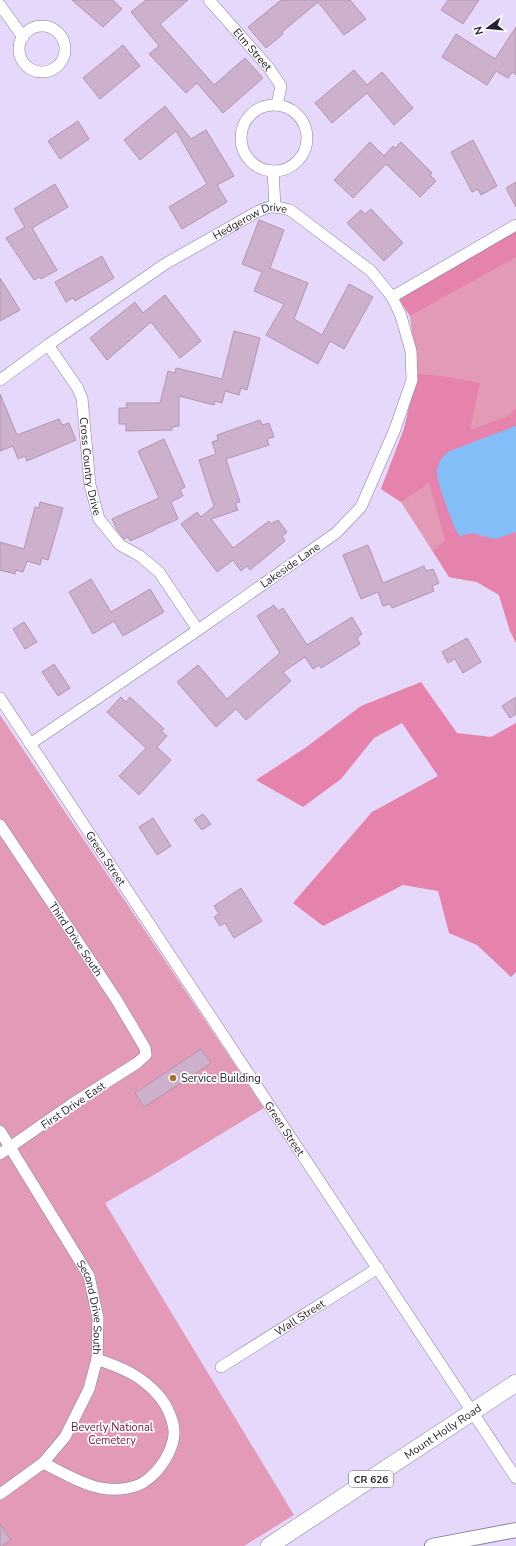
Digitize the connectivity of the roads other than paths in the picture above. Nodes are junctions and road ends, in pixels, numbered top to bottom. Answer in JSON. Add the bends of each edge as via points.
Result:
{"nodes":[{"id":1,"x":209,"y":0,"type":"edge"},
{"id":2,"x":0,"y":6,"type":"edge"},
{"id":3,"x":23,"y":37,"type":"junction"},
{"id":4,"x":277,"y":105,"type":"junction"},
{"id":5,"x":273,"y":171,"type":"junction"},
{"id":6,"x":275,"y":206,"type":"junction"},
{"id":7,"x":516,"y":225,"type":"edge"},
{"id":8,"x":392,"y":297,"type":"junction"},
{"id":9,"x":48,"y":345,"type":"junction"},
{"id":10,"x":0,"y":380,"type":"edge"},
{"id":11,"x":198,"y":630,"type":"junction"},
{"id":12,"x":0,"y":698,"type":"edge"},
{"id":13,"x":30,"y":744,"type":"junction"},
{"id":14,"x":0,"y":825,"type":"edge"},
{"id":15,"x":146,"y":1055,"type":"joint"},
{"id":16,"x":0,"y":1131,"type":"edge"},
{"id":17,"x":11,"y":1147,"type":"junction"},
{"id":18,"x":0,"y":1154,"type":"edge"},
{"id":19,"x":378,"y":1268,"type":"junction"},
{"id":20,"x":97,"y":1359,"type":"junction"},
{"id":21,"x":221,"y":1367,"type":"dead end"},
{"id":22,"x":516,"y":1383,"type":"edge"},
{"id":23,"x":473,"y":1412,"type":"junction"},
{"id":24,"x":43,"y":1462,"type":"junction"},
{"id":25,"x":516,"y":1478,"type":"edge"},
{"id":26,"x":0,"y":1494,"type":"edge"},
{"id":27,"x":516,"y":1530,"type":"edge"},
{"id":28,"x":269,"y":1546,"type":"edge"},
{"id":29,"x":432,"y":1546,"type":"edge"}],
"edges":[{"from":1,"to":4,"type":"street","name":"Elm Street","via":[[269,68],[281,86]]},
{"from":2,"to":3,"type":"street"},
{"from":3,"to":3,"type":"street","via":[[34,27],[50,27],[62,36],[66,52],[63,59],[53,70],[31,70],[21,59],[19,51]]},
{"from":4,"to":5,"type":"street","via":[[296,113],[304,125],[307,140],[300,159],[283,170]]},
{"from":4,"to":5,"type":"street","via":[[267,106],[249,116],[242,136],[242,146],[250,160],[263,169]]},
{"from":5,"to":6,"type":"street"},
{"from":6,"to":8,"type":"street","name":"Hedgerow Drive","via":[[290,210],[371,271]]},
{"from":6,"to":9,"type":"street","name":"Hedgerow Drive","via":[[266,207],[165,264]]},
{"from":7,"to":8,"type":"street"},
{"from":8,"to":11,"type":"street","name":"Lakeside Lane","via":[[401,316],[411,351],[412,380],[395,429],[360,509],[336,533]]},
{"from":9,"to":10,"type":"street","name":"Hedgerow Drive"},
{"from":9,"to":11,"type":"street","name":"Cross Country Drive","via":[[82,398],[90,485],[99,519],[120,545],[140,556],[159,572]]},
{"from":11,"to":13,"type":"street","name":"Lakeside Lane"},
{"from":12,"to":13,"type":"street","name":"Green Street"},
{"from":13,"to":19,"type":"street","name":"Green Street"},
{"from":14,"to":15,"type":"street","name":"Third Drive South","via":[[116,999],[145,1048]]},
{"from":15,"to":17,"type":"street","name":"First Drive East"},
{"from":16,"to":17,"type":"street","name":"Second Drive South"},
{"from":17,"to":18,"type":"street","name":"First Drive East"},
{"from":17,"to":20,"type":"street","name":"Second Drive South","via":[[89,1276],[98,1318]]},
{"from":19,"to":21,"type":"street","name":"Wall Street"},
{"from":19,"to":23,"type":"street","name":"Green Street"},
{"from":20,"to":24,"type":"street","name":"Second Drive South","via":[[89,1389],[65,1437]]},
{"from":20,"to":24,"type":"street","via":[[130,1372],[146,1382],[160,1397],[173,1423],[174,1435],[162,1464],[147,1480],[119,1489],[100,1488],[74,1479]]},
{"from":22,"to":23,"type":"main road","name":"Mount Holly Road","number":"CR 626"},
{"from":23,"to":25,"type":"street","name":"Green Street"},
{"from":23,"to":28,"type":"main road","name":"Mount Holly Road","number":"CR 626"},
{"from":24,"to":26,"type":"street","name":"Second Drive South"},
{"from":27,"to":29,"type":"street"}]}
